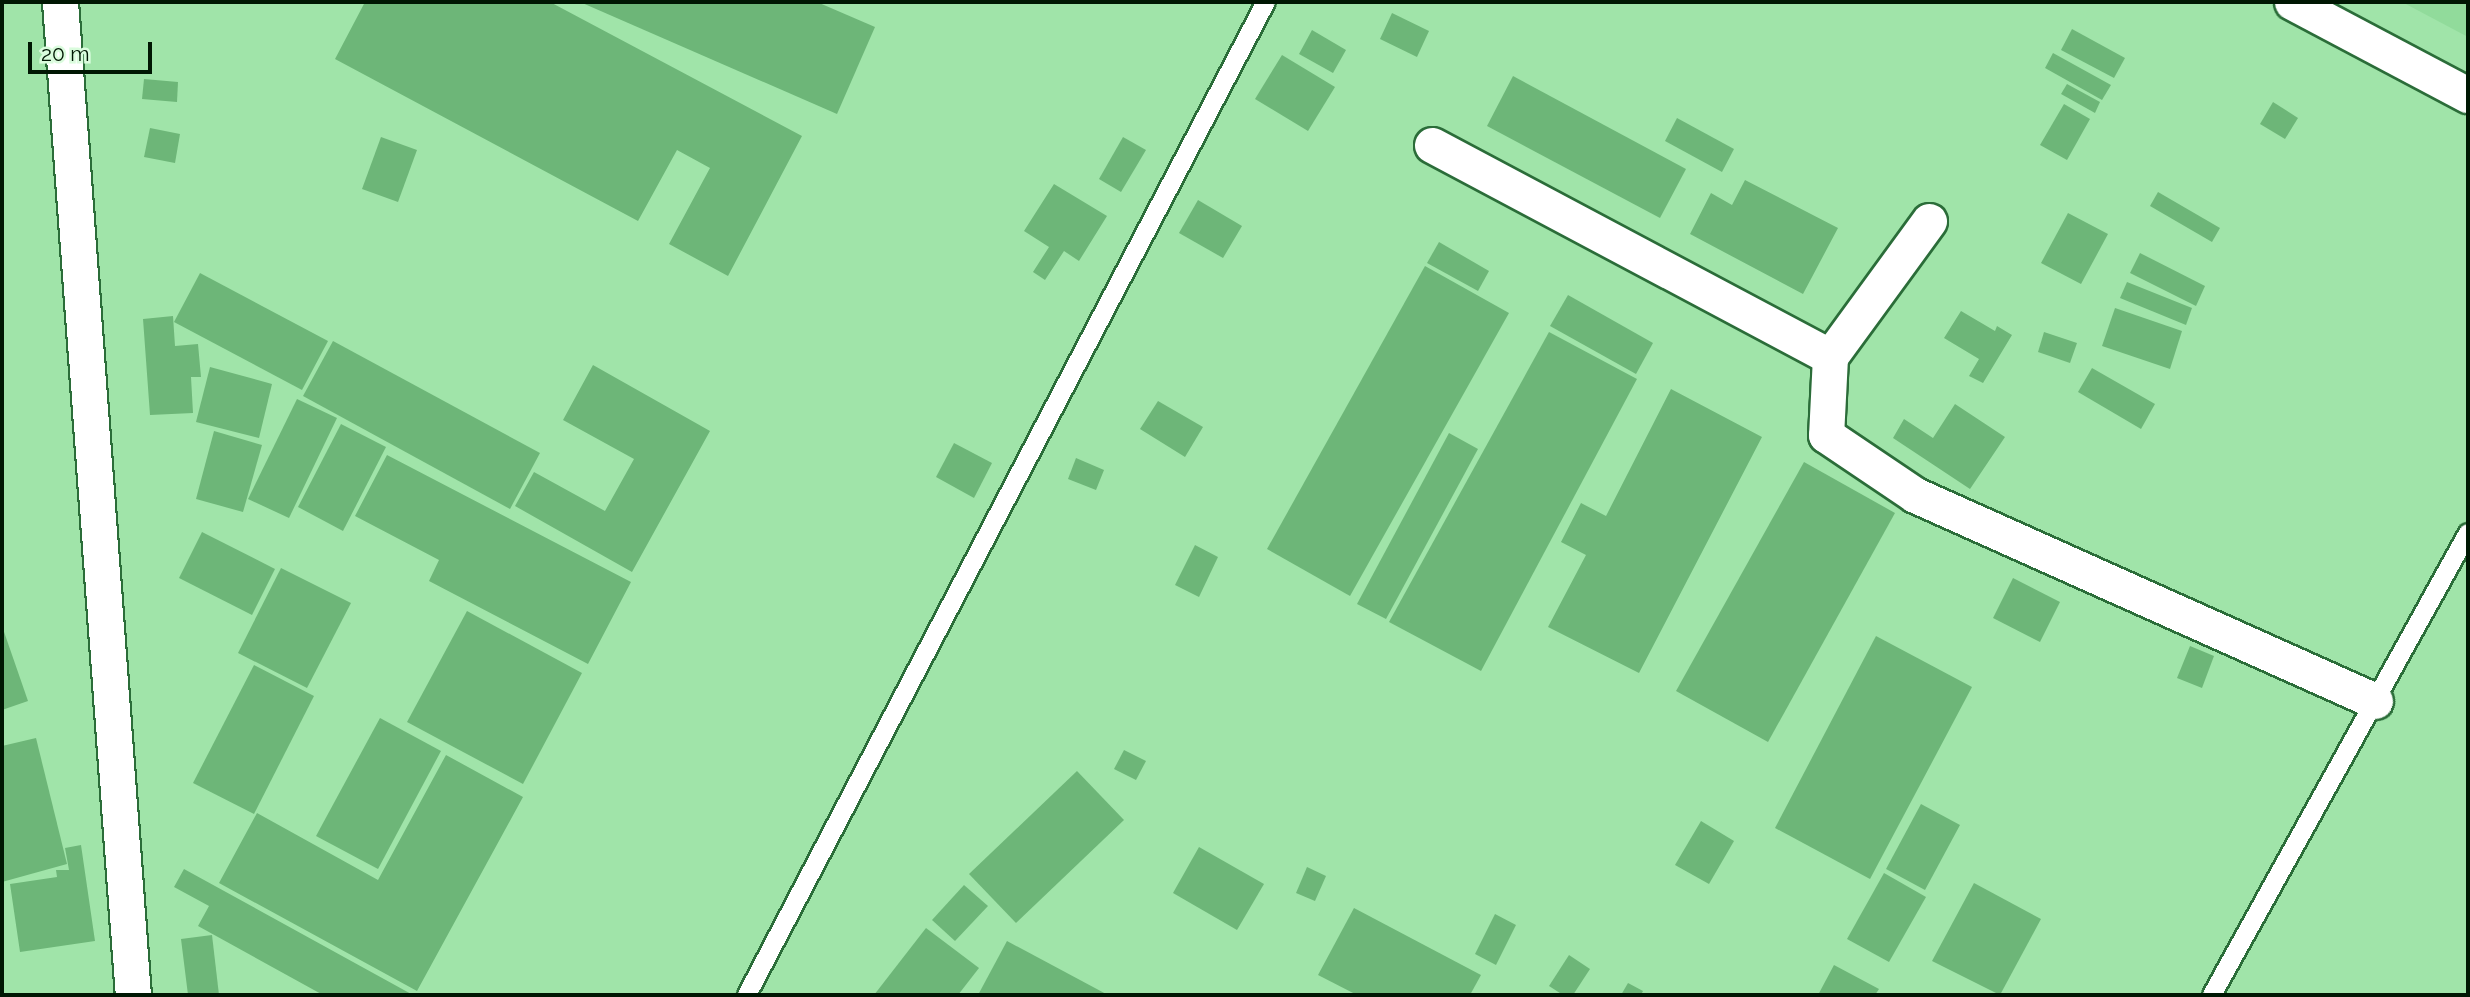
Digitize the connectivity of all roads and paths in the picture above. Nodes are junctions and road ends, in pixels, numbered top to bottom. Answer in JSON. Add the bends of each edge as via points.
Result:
{"nodes":[{"id":1,"x":60,"y":2,"type":"edge"},
{"id":2,"x":1266,"y":2,"type":"edge"},
{"id":3,"x":2292,"y":2,"type":"edge"},
{"id":4,"x":2468,"y":95,"type":"edge"},
{"id":5,"x":1432,"y":145,"type":"dead end"},
{"id":6,"x":1929,"y":221,"type":"dead end"},
{"id":7,"x":1830,"y":357,"type":"junction"},
{"id":8,"x":2468,"y":533,"type":"edge"},
{"id":9,"x":2375,"y":701,"type":"junction"},
{"id":10,"x":134,"y":995,"type":"edge"},
{"id":11,"x":747,"y":995,"type":"edge"},
{"id":12,"x":2212,"y":995,"type":"edge"}],
"edges":[{"from":1,"to":10,"type":"street"},
{"from":2,"to":11,"type":"lane"},
{"from":3,"to":4,"type":"street"},
{"from":5,"to":7,"type":"street"},
{"from":6,"to":7,"type":"street"},
{"from":7,"to":9,"type":"street","via":[[1826,435],[1914,495]]},
{"from":8,"to":9,"type":"lane"},
{"from":9,"to":12,"type":"lane"}]}
